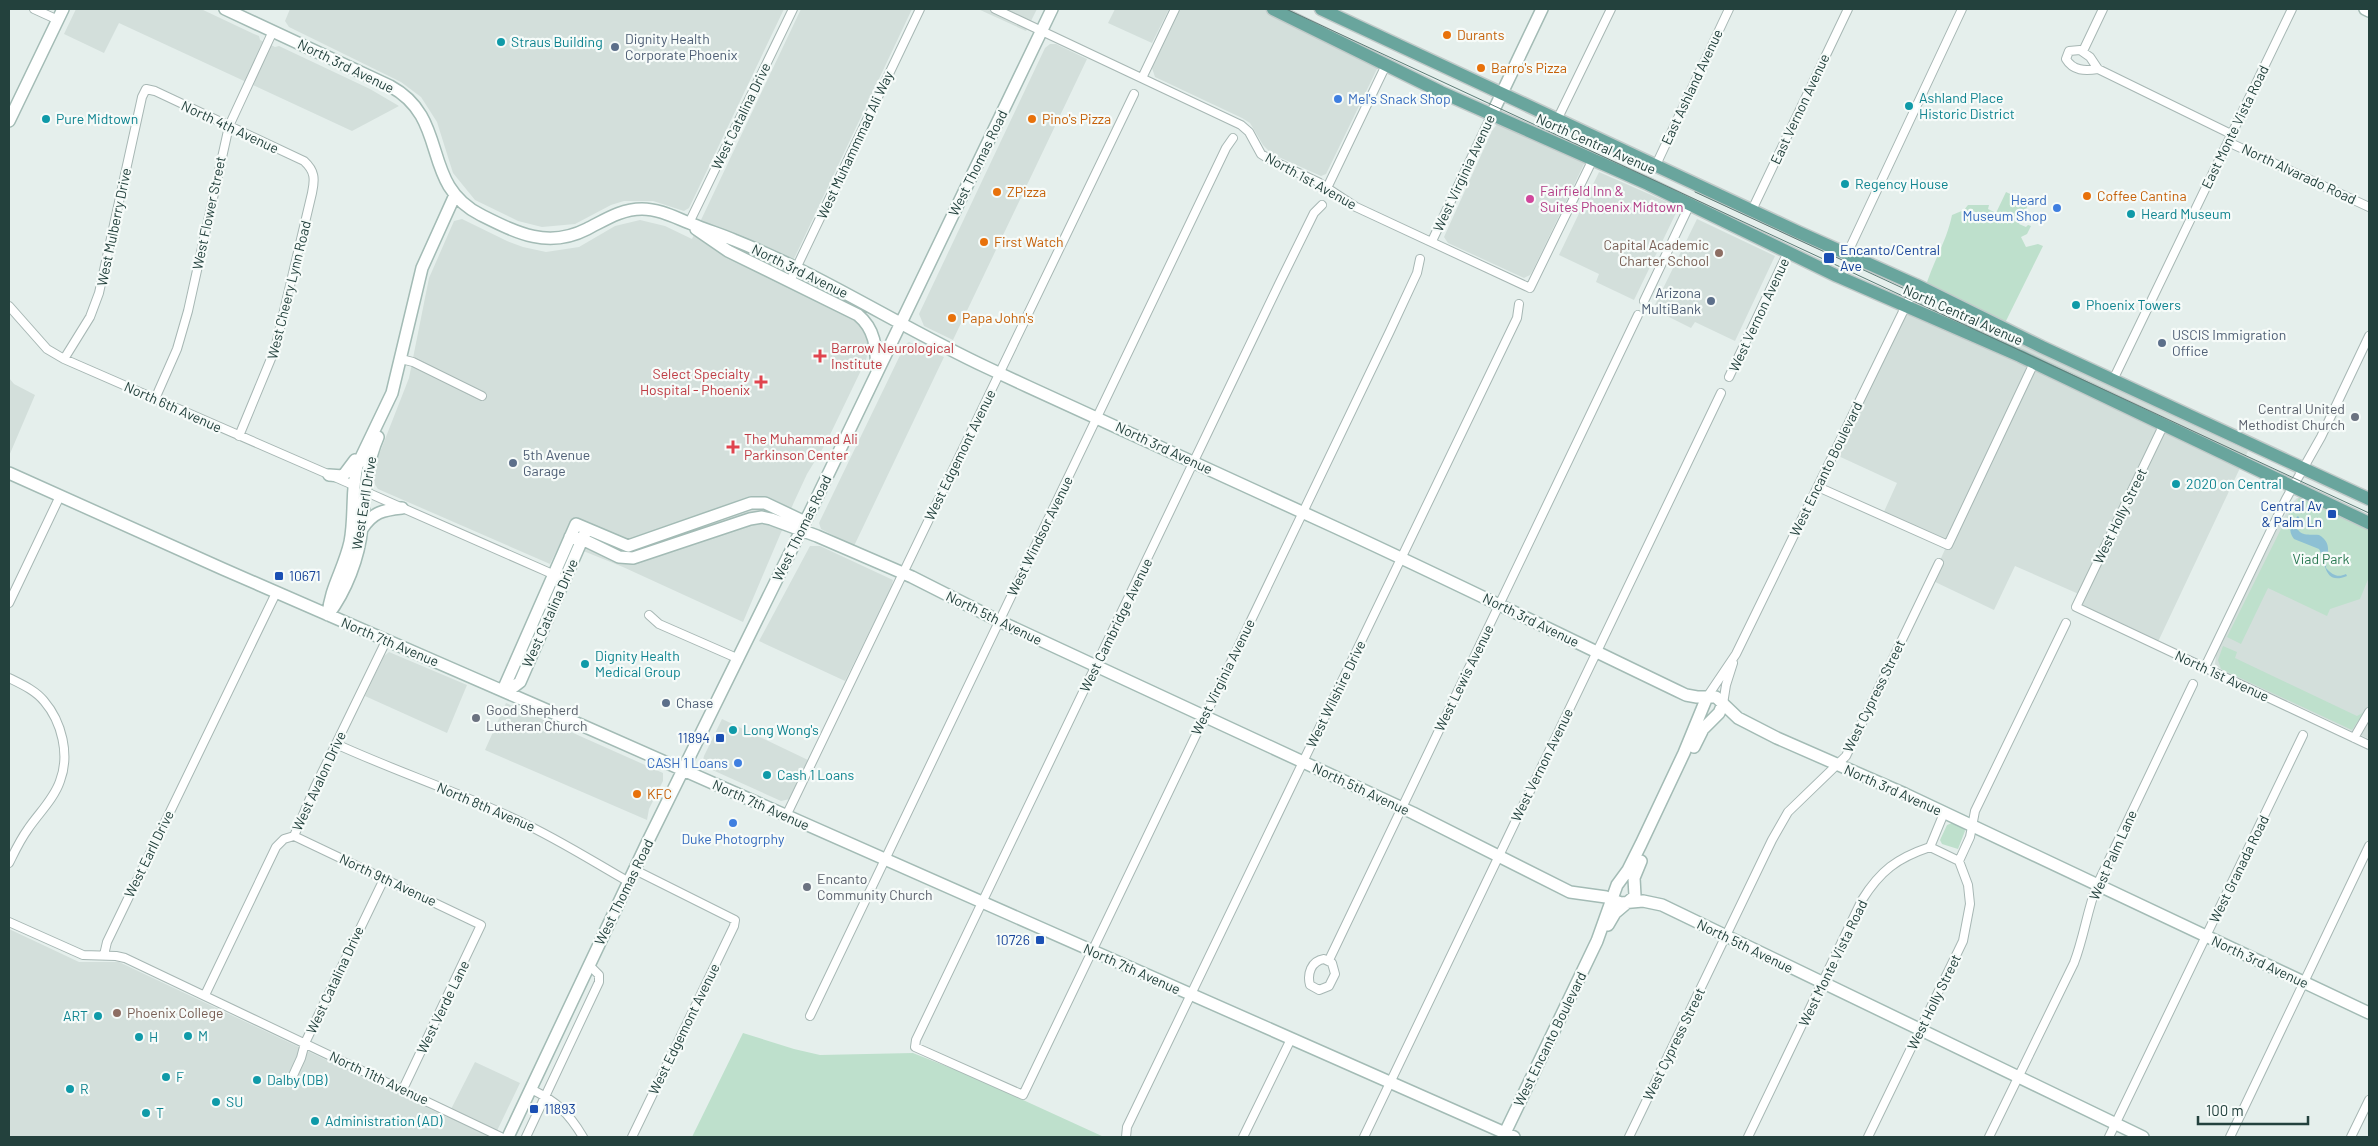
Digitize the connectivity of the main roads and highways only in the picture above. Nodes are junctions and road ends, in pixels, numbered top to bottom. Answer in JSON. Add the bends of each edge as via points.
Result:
{"nodes":[{"id":1,"x":1273,"y":9,"type":"edge"},
{"id":2,"x":1322,"y":9,"type":"edge"},
{"id":3,"x":1496,"y":104,"type":"junction"},
{"id":4,"x":2298,"y":478,"type":"junction"},
{"id":5,"x":2369,"y":499,"type":"edge"},
{"id":6,"x":2367,"y":521,"type":"edge"}],
"edges":[{"from":1,"to":3,"type":"main road","name":"North Central Avenue","via":[[1386,65]]},
{"from":2,"to":3,"type":"main road","name":"North Central Avenue"},
{"from":3,"to":4,"type":"main road","name":"North Central Avenue","via":[[1593,159],[1788,252],[2164,424]]},
{"from":3,"to":4,"type":"main road","name":"North Central Avenue","via":[[1558,120],[1916,284],[2113,380]]},
{"from":4,"to":5,"type":"main road","name":"North Central Avenue"},
{"from":4,"to":6,"type":"main road","name":"North Central Avenue"}]}
